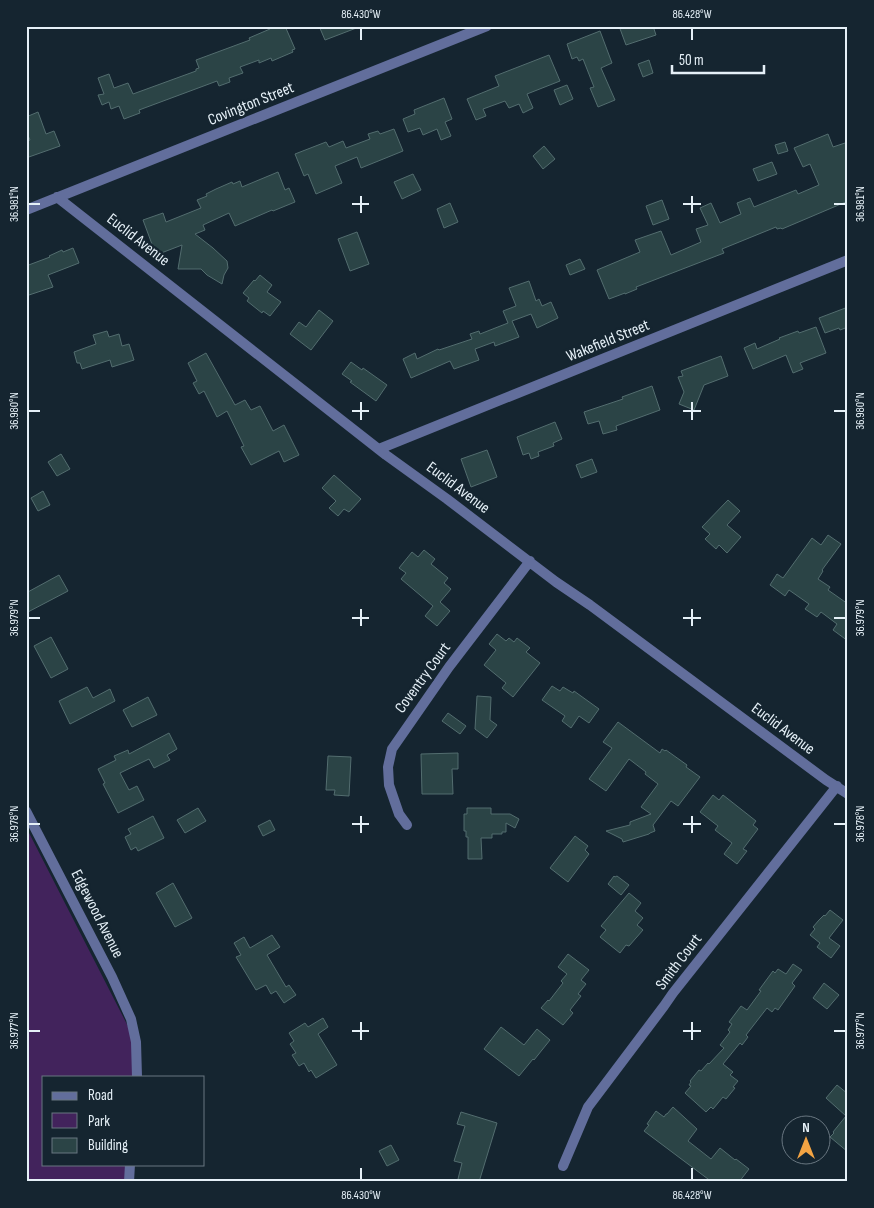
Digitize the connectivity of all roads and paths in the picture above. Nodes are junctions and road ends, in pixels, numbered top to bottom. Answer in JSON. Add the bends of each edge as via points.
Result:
{"nodes":[{"id":1,"x":487,"y":26,"type":"edge"},
{"id":2,"x":57,"y":197,"type":"junction"},
{"id":3,"x":26,"y":210,"type":"edge"},
{"id":4,"x":848,"y":260,"type":"edge"},
{"id":5,"x":379,"y":449,"type":"junction"},
{"id":6,"x":530,"y":561,"type":"junction"},
{"id":7,"x":837,"y":786,"type":"junction"},
{"id":8,"x":848,"y":794,"type":"edge"},
{"id":9,"x":26,"y":811,"type":"edge"},
{"id":10,"x":407,"y":825,"type":"dead end"},
{"id":11,"x":137,"y":1076,"type":"edge"},
{"id":12,"x":130,"y":1166,"type":"edge"},
{"id":13,"x":563,"y":1166,"type":"dead end"},
{"id":14,"x":128,"y":1182,"type":"edge"}],
"edges":[{"from":1,"to":2,"type":"street","name":"Covington Street"},
{"from":2,"to":3,"type":"street","name":"Covington Street"},
{"from":2,"to":5,"type":"street","name":"Euclid Avenue"},
{"from":4,"to":5,"type":"street","name":"Wakefield Street"},
{"from":5,"to":6,"type":"street","name":"Euclid Avenue"},
{"from":6,"to":7,"type":"street","name":"Euclid Avenue"},
{"from":6,"to":10,"type":"street","name":"Coventry Court","via":[[449,667],[392,749],[388,766],[389,785],[399,814]]},
{"from":7,"to":8,"type":"street","name":"Euclid Avenue"},
{"from":7,"to":13,"type":"street","name":"Smith Court","via":[[673,993],[588,1107]]},
{"from":9,"to":11,"type":"street","name":"Edgewood Avenue","via":[[112,978],[130,1020]]},
{"from":12,"to":14,"type":"street"}]}
